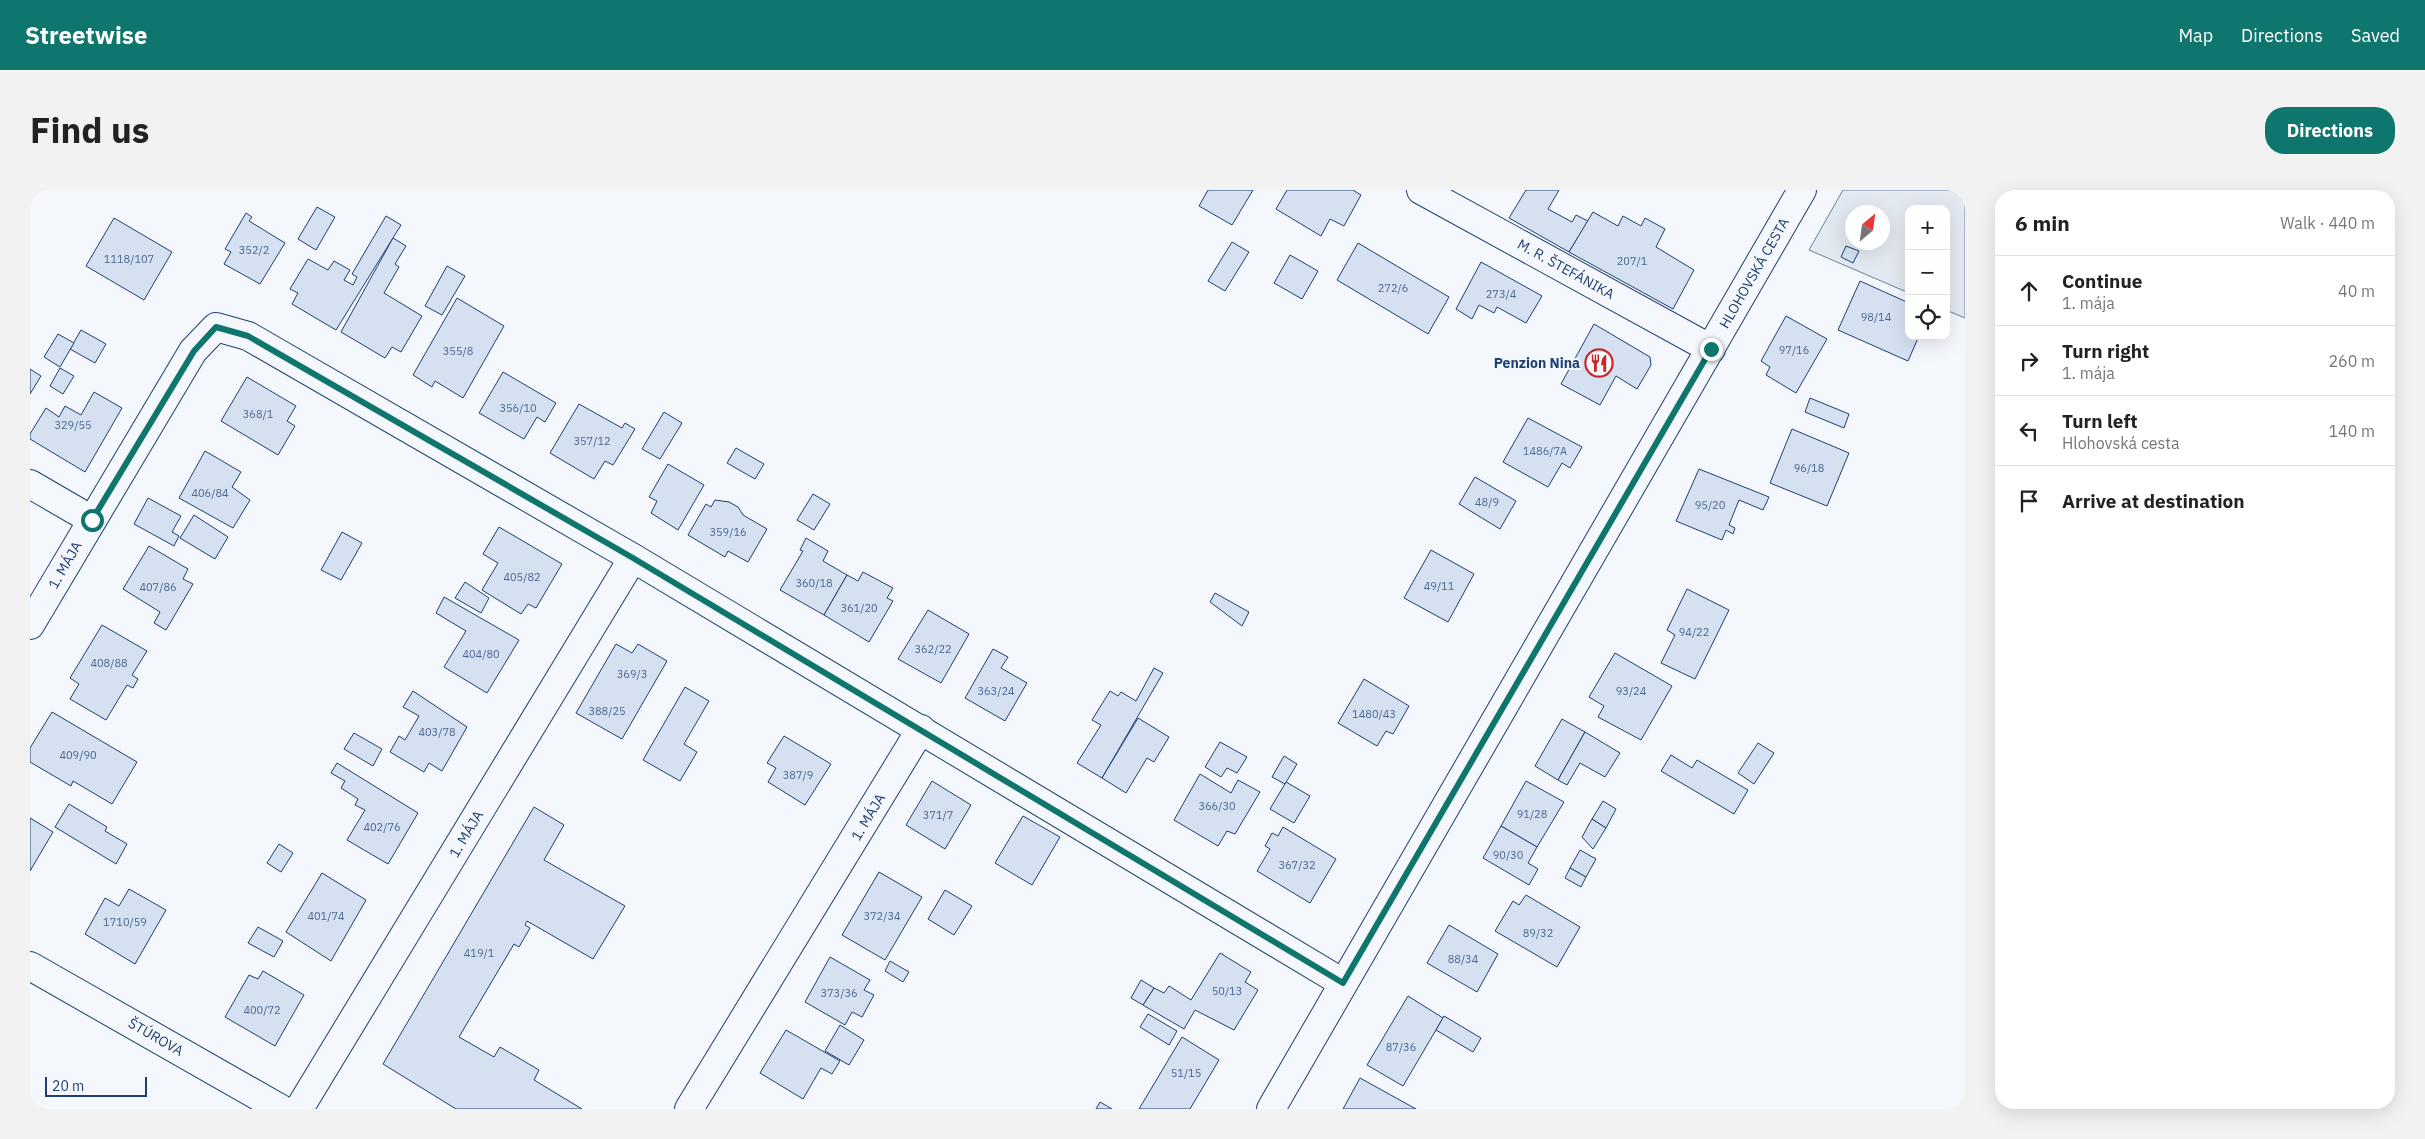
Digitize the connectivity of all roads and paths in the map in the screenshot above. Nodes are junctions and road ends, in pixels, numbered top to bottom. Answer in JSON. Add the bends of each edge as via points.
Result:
{"nodes":[{"id":1,"x":1421,"y":190,"type":"edge"},
{"id":2,"x":1802,"y":190,"type":"edge"},
{"id":3,"x":1711,"y":349,"type":"junction"},
{"id":4,"x":30,"y":484,"type":"edge"},
{"id":5,"x":92,"y":520,"type":"junction"},
{"id":6,"x":633,"y":558,"type":"junction"},
{"id":7,"x":30,"y":625,"type":"edge"},
{"id":8,"x":921,"y":729,"type":"junction"},
{"id":9,"x":30,"y":966,"type":"edge"},
{"id":10,"x":1343,"y":983,"type":"junction"},
{"id":11,"x":281,"y":1109,"type":"edge"},
{"id":12,"x":299,"y":1109,"type":"edge"},
{"id":13,"x":689,"y":1109,"type":"edge"},
{"id":14,"x":1271,"y":1109,"type":"edge"}],
"edges":[{"from":1,"to":3,"type":"street","name":"M. R. ŠTEFÁNIKA"},
{"from":2,"to":3,"type":"street","name":"HLOHOVSKÁ CESTA"},
{"from":3,"to":10,"type":"street","name":"HLOHOVSKÁ CESTA"},
{"from":4,"to":5,"type":"street"},
{"from":5,"to":6,"type":"street","name":"1. MÁJA","via":[[194,351],[216,327],[248,336]]},
{"from":5,"to":7,"type":"street","name":"1. MÁJA"},
{"from":6,"to":8,"type":"street","name":"1. MÁJA"},
{"from":6,"to":12,"type":"street","name":"1. MÁJA"},
{"from":8,"to":10,"type":"street","name":"1. MÁJA"},
{"from":8,"to":13,"type":"street","name":"1. MÁJA"},
{"from":9,"to":11,"type":"street","name":"ŠTÚROVA"},
{"from":10,"to":14,"type":"street","name":"HLOHOVSKÁ CESTA"}]}
